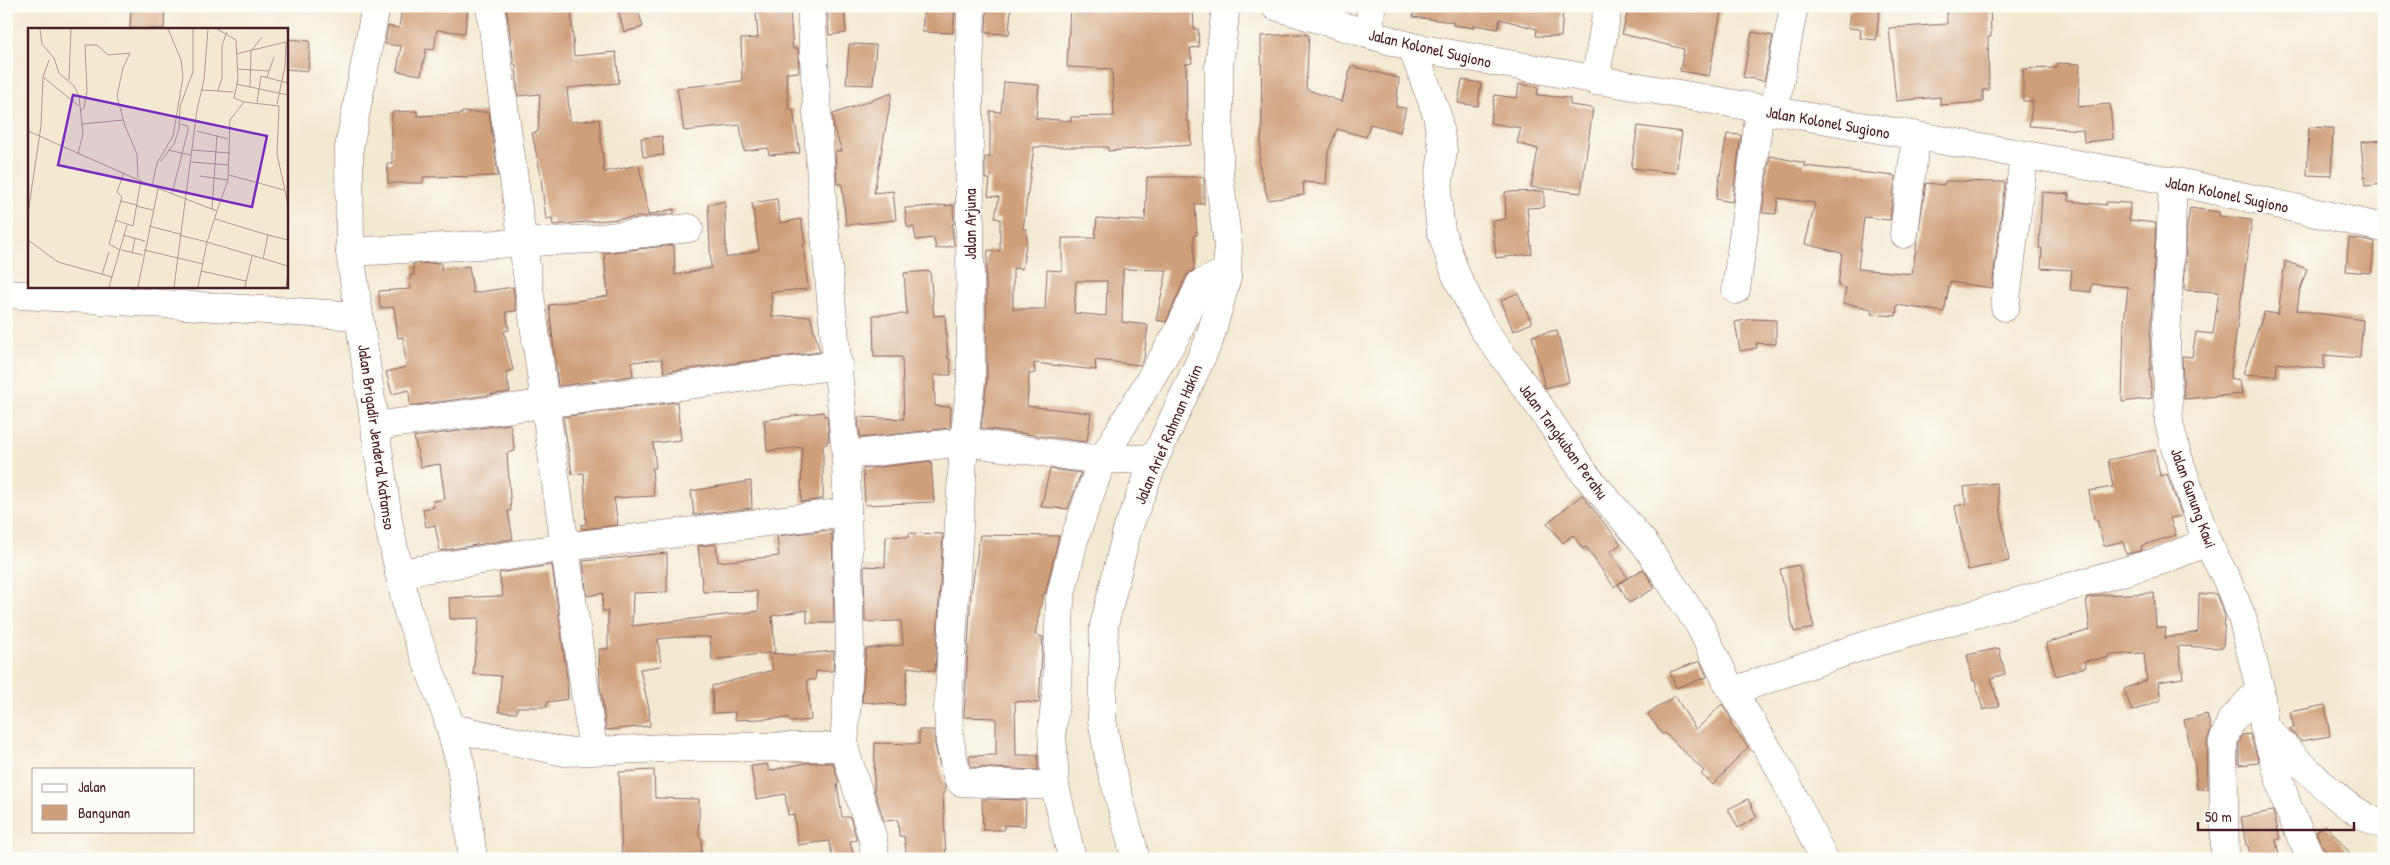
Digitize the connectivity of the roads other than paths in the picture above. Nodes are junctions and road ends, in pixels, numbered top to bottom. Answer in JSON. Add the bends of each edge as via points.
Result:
{"nodes":[{"id":1,"x":376,"y":6,"type":"edge"},
{"id":2,"x":490,"y":6,"type":"edge"},
{"id":3,"x":811,"y":6,"type":"edge"},
{"id":4,"x":971,"y":6,"type":"edge"},
{"id":5,"x":1226,"y":6,"type":"edge"},
{"id":6,"x":1275,"y":6,"type":"edge"},
{"id":7,"x":1371,"y":6,"type":"edge"},
{"id":8,"x":1608,"y":6,"type":"edge"},
{"id":9,"x":1794,"y":6,"type":"edge"},
{"id":10,"x":1370,"y":35,"type":"junction"},
{"id":11,"x":1412,"y":47,"type":"junction"},
{"id":12,"x":1595,"y":81,"type":"junction"},
{"id":13,"x":1767,"y":111,"type":"junction"},
{"id":14,"x":1916,"y":137,"type":"junction"},
{"id":15,"x":2024,"y":156,"type":"junction"},
{"id":16,"x":2173,"y":181,"type":"junction"},
{"id":17,"x":689,"y":228,"type":"dead end"},
{"id":18,"x":2384,"y":228,"type":"edge"},
{"id":19,"x":1904,"y":234,"type":"dead end"},
{"id":20,"x":523,"y":243,"type":"junction"},
{"id":21,"x":350,"y":252,"type":"junction"},
{"id":22,"x":1228,"y":276,"type":"junction"},
{"id":23,"x":1736,"y":290,"type":"dead end"},
{"id":24,"x":6,"y":294,"type":"edge"},
{"id":25,"x":2005,"y":308,"type":"dead end"},
{"id":26,"x":359,"y":316,"type":"junction"},
{"id":27,"x":839,"y":365,"type":"junction"},
{"id":28,"x":545,"y":403,"type":"junction"},
{"id":29,"x":375,"y":426,"type":"junction"},
{"id":30,"x":964,"y":442,"type":"junction"},
{"id":31,"x":846,"y":455,"type":"junction"},
{"id":32,"x":1155,"y":458,"type":"junction"},
{"id":33,"x":1102,"y":460,"type":"junction"},
{"id":34,"x":847,"y":512,"type":"junction"},
{"id":35,"x":2207,"y":542,"type":"junction"},
{"id":36,"x":565,"y":547,"type":"junction"},
{"id":37,"x":399,"y":573,"type":"junction"},
{"id":38,"x":2260,"y":689,"type":"junction"},
{"id":39,"x":1733,"y":691,"type":"junction"},
{"id":40,"x":2264,"y":726,"type":"junction"},
{"id":41,"x":451,"y":728,"type":"junction"},
{"id":42,"x":844,"y":747,"type":"junction"},
{"id":43,"x":594,"y":750,"type":"junction"},
{"id":44,"x":1055,"y":786,"type":"junction"},
{"id":45,"x":2384,"y":825,"type":"edge"},
{"id":46,"x":473,"y":859,"type":"edge"},
{"id":47,"x":875,"y":859,"type":"edge"},
{"id":48,"x":1072,"y":859,"type":"edge"},
{"id":49,"x":1136,"y":859,"type":"edge"},
{"id":50,"x":1824,"y":859,"type":"edge"},
{"id":51,"x":2225,"y":859,"type":"edge"},
{"id":52,"x":2311,"y":859,"type":"edge"}],
"edges":[{"from":1,"to":21,"type":"street","name":"Jalan Brigadir Jenderal Katamso","via":[[349,148]]},
{"from":2,"to":20,"type":"street"},
{"from":3,"to":27,"type":"street","via":[[823,214]]},
{"from":4,"to":30,"type":"street","name":"Jalan Arjuna","via":[[971,380]]},
{"from":5,"to":22,"type":"street","name":"Jalan Arief Rahman Hakim","via":[[1219,67],[1219,155]]},
{"from":6,"to":10,"type":"street","name":"Jalan Kolonel Sugiono"},
{"from":7,"to":10,"type":"street"},
{"from":8,"to":12,"type":"street"},
{"from":9,"to":13,"type":"street"},
{"from":10,"to":11,"type":"street","name":"Jalan Kolonel Sugiono"},
{"from":11,"to":12,"type":"street","name":"Jalan Kolonel Sugiono"},
{"from":11,"to":39,"type":"street","name":"Jalan Tangkuban Perahu","via":[[1437,115],[1443,150],[1437,196],[1441,232],[1456,275],[1482,327],[1585,474],[1645,544],[1700,626]]},
{"from":12,"to":13,"type":"street","name":"Jalan Kolonel Sugiono"},
{"from":13,"to":14,"type":"street","name":"Jalan Kolonel Sugiono"},
{"from":13,"to":23,"type":"street"},
{"from":14,"to":15,"type":"street","name":"Jalan Kolonel Sugiono"},
{"from":14,"to":19,"type":"street"},
{"from":15,"to":16,"type":"street","name":"Jalan Kolonel Sugiono"},
{"from":15,"to":25,"type":"street"},
{"from":16,"to":18,"type":"street","name":"Jalan Kolonel Sugiono"},
{"from":16,"to":35,"type":"street","name":"Jalan Gunung Kawi","via":[[2166,342],[2169,423]]},
{"from":17,"to":20,"type":"street"},
{"from":20,"to":21,"type":"street"},
{"from":20,"to":28,"type":"street"},
{"from":21,"to":26,"type":"street","name":"Jalan Brigadir Jenderal Katamso"},
{"from":22,"to":32,"type":"street","name":"Jalan Arief Rahman Hakim","via":[[1209,341]]},
{"from":22,"to":33,"type":"street","via":[[1217,276],[1200,284],[1177,334]]},
{"from":24,"to":26,"type":"street"},
{"from":26,"to":29,"type":"street","name":"Jalan Brigadir Jenderal Katamso"},
{"from":27,"to":28,"type":"street"},
{"from":27,"to":31,"type":"street"},
{"from":28,"to":29,"type":"street"},
{"from":28,"to":36,"type":"street"},
{"from":29,"to":37,"type":"street","name":"Jalan Brigadir Jenderal Katamso"},
{"from":30,"to":31,"type":"street"},
{"from":30,"to":33,"type":"street"},
{"from":30,"to":44,"type":"street","name":"Jalan Arjuna","via":[[948,709],[957,777],[967,784]]},
{"from":31,"to":34,"type":"street"},
{"from":32,"to":33,"type":"street"},
{"from":32,"to":49,"type":"street","name":"Jalan Arief Rahman Hakim","via":[[1127,531],[1104,626],[1102,720],[1111,768]]},
{"from":33,"to":44,"type":"street","via":[[1074,540],[1060,599],[1052,732]]},
{"from":34,"to":36,"type":"street"},
{"from":34,"to":42,"type":"street","via":[[850,647]]},
{"from":35,"to":38,"type":"street","name":"Jalan Gunung Kawi","via":[[2242,617]]},
{"from":35,"to":39,"type":"street","via":[[2163,560],[1857,648]]},
{"from":36,"to":37,"type":"street"},
{"from":36,"to":43,"type":"street"},
{"from":37,"to":41,"type":"street","name":"Jalan Brigadir Jenderal Katamso","via":[[408,612]]},
{"from":38,"to":40,"type":"street","name":"Jalan Gunung Kawi"},
{"from":38,"to":51,"type":"street","via":[[2231,721],[2223,741]]},
{"from":39,"to":50,"type":"street","name":"Jalan Tangkuban Perahu","via":[[1780,769]]},
{"from":40,"to":45,"type":"street","via":[[2321,781],[2360,813]]},
{"from":40,"to":52,"type":"street","name":"Jalan Gunung Kawi","via":[[2287,805]]},
{"from":41,"to":43,"type":"street","via":[[565,752]]},
{"from":41,"to":46,"type":"street","name":"Jalan Brigadir Jenderal Katamso","via":[[461,766]]},
{"from":42,"to":43,"type":"street"},
{"from":42,"to":47,"type":"street","via":[[873,839]]},
{"from":44,"to":48,"type":"street"}]}
